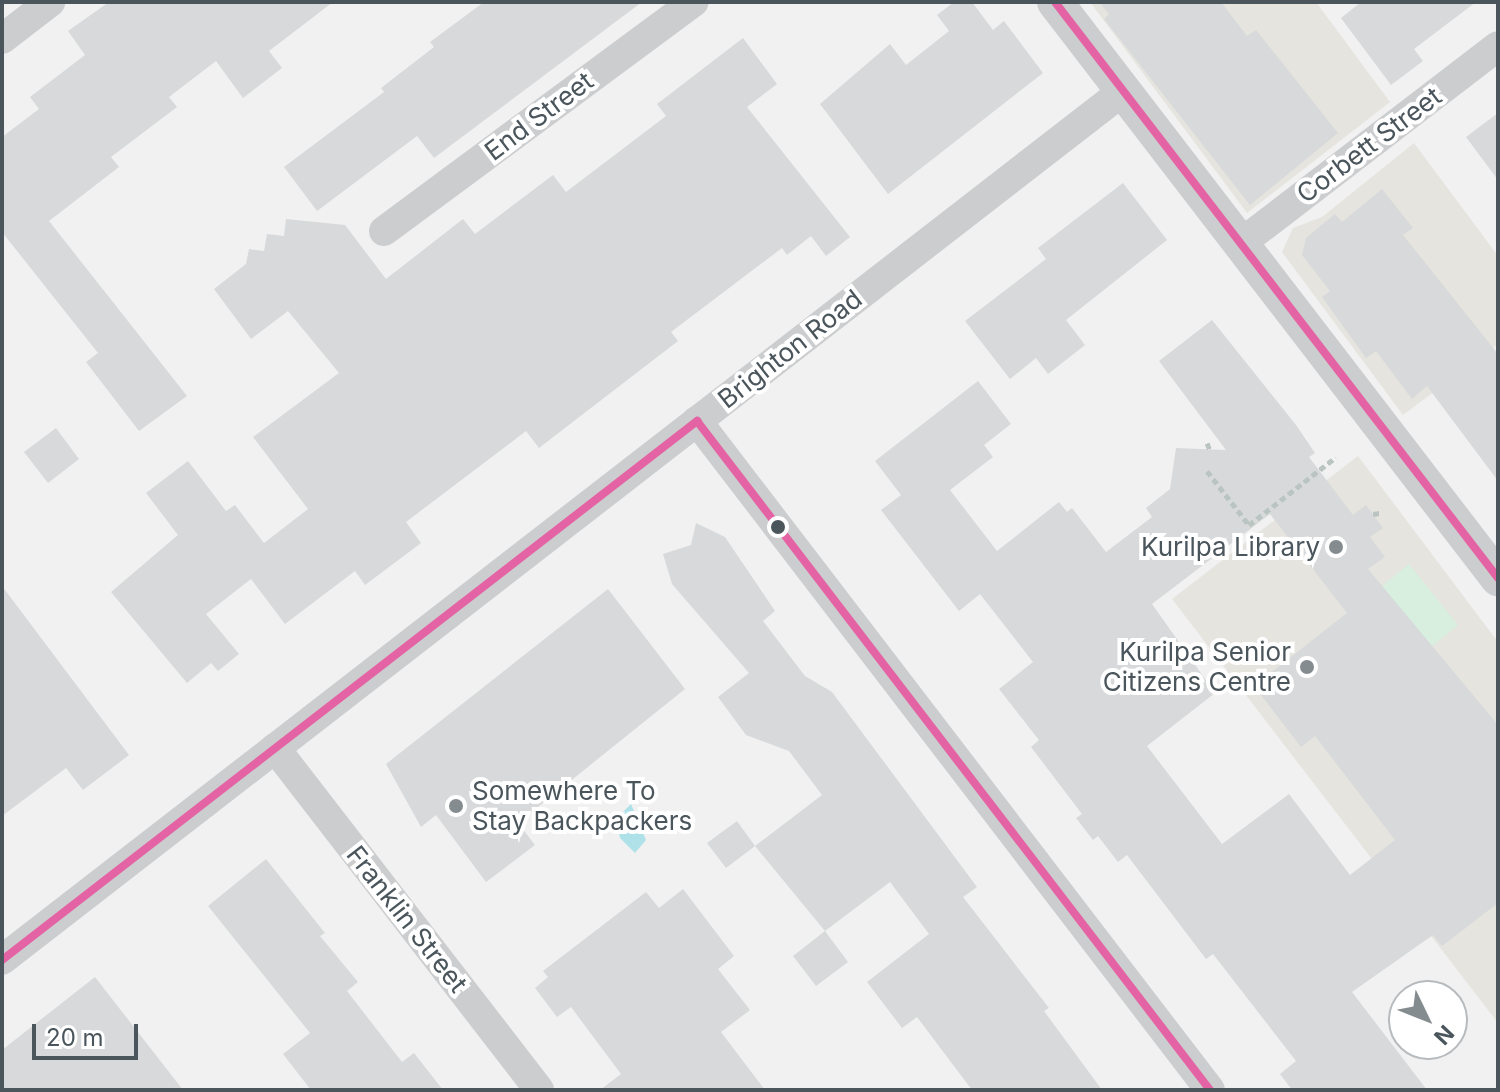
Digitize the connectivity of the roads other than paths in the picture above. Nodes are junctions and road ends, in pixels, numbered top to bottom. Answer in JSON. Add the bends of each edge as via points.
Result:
{"nodes":[{"id":1,"x":50,"y":2,"type":"edge"},
{"id":2,"x":693,"y":2,"type":"edge"},
{"id":3,"x":1055,"y":2,"type":"edge"},
{"id":4,"x":2,"y":39,"type":"edge"},
{"id":5,"x":1498,"y":46,"type":"edge"},
{"id":6,"x":1123,"y":91,"type":"junction"},
{"id":7,"x":384,"y":231,"type":"dead end"},
{"id":8,"x":1240,"y":244,"type":"junction"},
{"id":9,"x":697,"y":421,"type":"junction"},
{"id":10,"x":1498,"y":578,"type":"edge"},
{"id":11,"x":275,"y":748,"type":"junction"},
{"id":12,"x":2,"y":960,"type":"edge"},
{"id":13,"x":539,"y":1090,"type":"edge"},
{"id":14,"x":1210,"y":1090,"type":"edge"}],
"edges":[{"from":1,"to":4,"type":"street"},
{"from":2,"to":7,"type":"street","name":"End Street"},
{"from":3,"to":6,"type":"street"},
{"from":5,"to":8,"type":"street","name":"Corbett Street"},
{"from":6,"to":8,"type":"street"},
{"from":6,"to":9,"type":"street","name":"Brighton Road"},
{"from":8,"to":10,"type":"street"},
{"from":9,"to":11,"type":"street","name":"Brighton Road"},
{"from":9,"to":14,"type":"street"},
{"from":11,"to":12,"type":"street","name":"Brighton Road"},
{"from":11,"to":13,"type":"street","name":"Franklin Street"}]}
